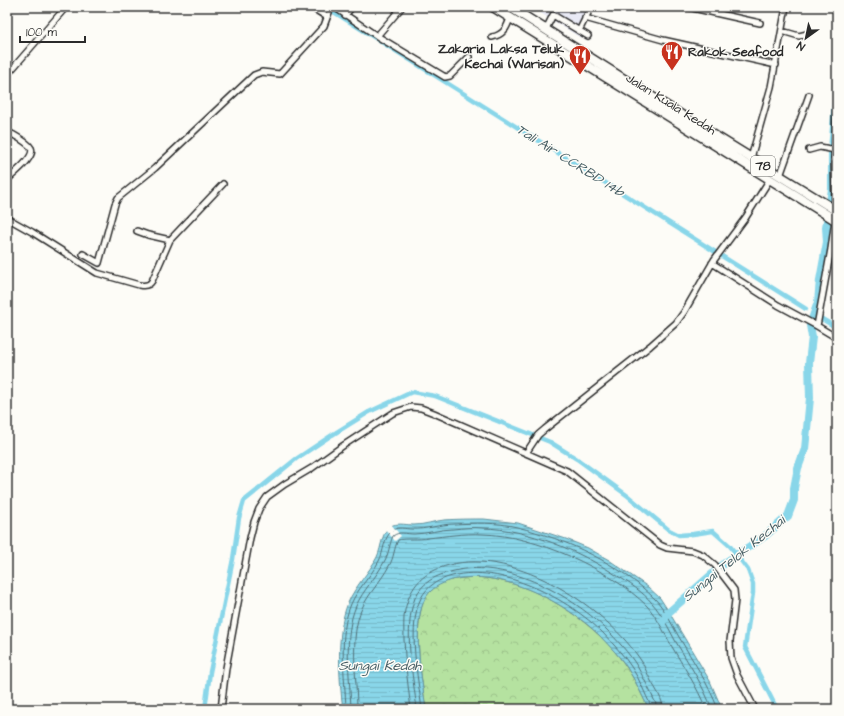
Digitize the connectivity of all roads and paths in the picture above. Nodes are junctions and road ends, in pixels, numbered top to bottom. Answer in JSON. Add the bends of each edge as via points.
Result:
{"nodes":[{"id":1,"x":66,"y":7,"type":"edge"},
{"id":2,"x":311,"y":7,"type":"edge"},
{"id":3,"x":332,"y":7,"type":"edge"},
{"id":4,"x":352,"y":7,"type":"edge"},
{"id":5,"x":402,"y":7,"type":"edge"},
{"id":6,"x":492,"y":7,"type":"edge"},
{"id":7,"x":510,"y":7,"type":"edge"},
{"id":8,"x":591,"y":7,"type":"edge"},
{"id":9,"x":688,"y":7,"type":"edge"},
{"id":10,"x":786,"y":7,"type":"edge"},
{"id":11,"x":327,"y":15,"type":"junction"},
{"id":12,"x":345,"y":15,"type":"junction"},
{"id":13,"x":510,"y":18,"type":"junction"},
{"id":14,"x":585,"y":18,"type":"junction"},
{"id":15,"x":760,"y":23,"type":"dead end"},
{"id":16,"x":546,"y":29,"type":"junction"},
{"id":17,"x":579,"y":31,"type":"junction"},
{"id":18,"x":782,"y":31,"type":"junction"},
{"id":19,"x":807,"y":34,"type":"dead end"},
{"id":20,"x":377,"y":36,"type":"junction"},
{"id":21,"x":588,"y":36,"type":"dead end"},
{"id":22,"x":492,"y":37,"type":"dead end"},
{"id":23,"x":469,"y":57,"type":"dead end"},
{"id":24,"x":776,"y":65,"type":"junction"},
{"id":25,"x":615,"y":73,"type":"junction"},
{"id":26,"x":7,"y":75,"type":"edge"},
{"id":27,"x":610,"y":80,"type":"junction"},
{"id":28,"x":809,"y":95,"type":"dead end"},
{"id":29,"x":837,"y":114,"type":"edge"},
{"id":30,"x":7,"y":131,"type":"edge"},
{"id":31,"x":709,"y":132,"type":"junction"},
{"id":32,"x":836,"y":140,"type":"edge"},
{"id":33,"x":708,"y":141,"type":"junction"},
{"id":34,"x":809,"y":150,"type":"dead end"},
{"id":35,"x":832,"y":150,"type":"junction"},
{"id":36,"x":751,"y":158,"type":"junction"},
{"id":37,"x":780,"y":176,"type":"junction"},
{"id":38,"x":770,"y":179,"type":"junction"},
{"id":39,"x":7,"y":180,"type":"edge"},
{"id":40,"x":223,"y":184,"type":"dead end"},
{"id":41,"x":836,"y":195,"type":"edge"},
{"id":42,"x":816,"y":202,"type":"junction"},
{"id":43,"x":837,"y":203,"type":"edge"},
{"id":44,"x":7,"y":218,"type":"edge"},
{"id":45,"x":836,"y":218,"type":"edge"},
{"id":46,"x":137,"y":231,"type":"dead end"},
{"id":47,"x":170,"y":240,"type":"junction"},
{"id":48,"x":83,"y":254,"type":"dead end"},
{"id":49,"x":713,"y":261,"type":"junction"},
{"id":50,"x":815,"y":324,"type":"junction"},
{"id":51,"x":837,"y":338,"type":"edge"},
{"id":52,"x":526,"y":453,"type":"junction"},
{"id":53,"x":221,"y":709,"type":"edge"},
{"id":54,"x":755,"y":709,"type":"edge"}],
"edges":[{"from":1,"to":26,"type":"street"},
{"from":2,"to":11,"type":"street"},
{"from":3,"to":11,"type":"street"},
{"from":3,"to":12,"type":"street"},
{"from":4,"to":12,"type":"street"},
{"from":5,"to":20,"type":"street"},
{"from":6,"to":13,"type":"main road","name":"Jalan Kuala Kedah","number":"78"},
{"from":7,"to":16,"type":"main road","name":"Jalan Kuala Kedah","number":"78"},
{"from":8,"to":14,"type":"street"},
{"from":9,"to":15,"type":"street"},
{"from":10,"to":18,"type":"street"},
{"from":11,"to":48,"type":"street","via":[[324,26],[280,74],[262,72],[254,75],[155,168],[118,198],[99,264]]},
{"from":12,"to":20,"type":"street"},
{"from":13,"to":22,"type":"street","via":[[505,31]]},
{"from":13,"to":27,"type":"main road","name":"Jalan Kuala Kedah","number":"78"},
{"from":14,"to":17,"type":"street"},
{"from":14,"to":24,"type":"street","via":[[664,40]]},
{"from":16,"to":17,"type":"street","via":[[553,15]]},
{"from":16,"to":25,"type":"main road","name":"Jalan Kuala Kedah","number":"78"},
{"from":17,"to":21,"type":"street"},
{"from":18,"to":19,"type":"street","via":[[799,36]]},
{"from":18,"to":24,"type":"street"},
{"from":20,"to":23,"type":"street","via":[[446,77]]},
{"from":24,"to":36,"type":"street"},
{"from":25,"to":27,"type":"main road"},
{"from":25,"to":31,"type":"main road","name":"Jalan Kuala Kedah","number":"78"},
{"from":27,"to":33,"type":"main road","name":"Jalan Kuala Kedah","number":"78"},
{"from":28,"to":37,"type":"street"},
{"from":29,"to":32,"type":"street"},
{"from":30,"to":39,"type":"street","via":[[30,146],[32,151],[27,161]]},
{"from":31,"to":33,"type":"main road"},
{"from":31,"to":36,"type":"main road","name":"Jalan Kuala Kedah","number":"78"},
{"from":32,"to":35,"type":"street"},
{"from":33,"to":38,"type":"main road","name":"Jalan Kuala Kedah","number":"78"},
{"from":34,"to":35,"type":"street","via":[[820,147]]},
{"from":35,"to":41,"type":"street"},
{"from":36,"to":37,"type":"main road","name":"Jalan Kuala Kedah","number":"78"},
{"from":37,"to":42,"type":"main road","name":"Jalan Kuala Kedah","number":"78"},
{"from":38,"to":42,"type":"main road","name":"Jalan Kuala Kedah","number":"78"},
{"from":38,"to":49,"type":"street"},
{"from":40,"to":47,"type":"street"},
{"from":41,"to":43,"type":"street"},
{"from":42,"to":45,"type":"main road","name":"Jalan Kuala Kedah","number":"78"},
{"from":44,"to":47,"type":"street","via":[[97,273],[142,286],[150,283]]},
{"from":45,"to":50,"type":"street"},
{"from":46,"to":47,"type":"street"},
{"from":49,"to":50,"type":"street","via":[[778,305]]},
{"from":49,"to":52,"type":"street","via":[[676,323],[538,435]]},
{"from":50,"to":51,"type":"street"},
{"from":52,"to":53,"type":"street","via":[[430,411],[411,408],[393,413],[267,497],[252,528]]},
{"from":52,"to":54,"type":"street","via":[[572,474],[660,545],[698,552],[715,565],[735,595],[730,641],[731,658]]}]}
